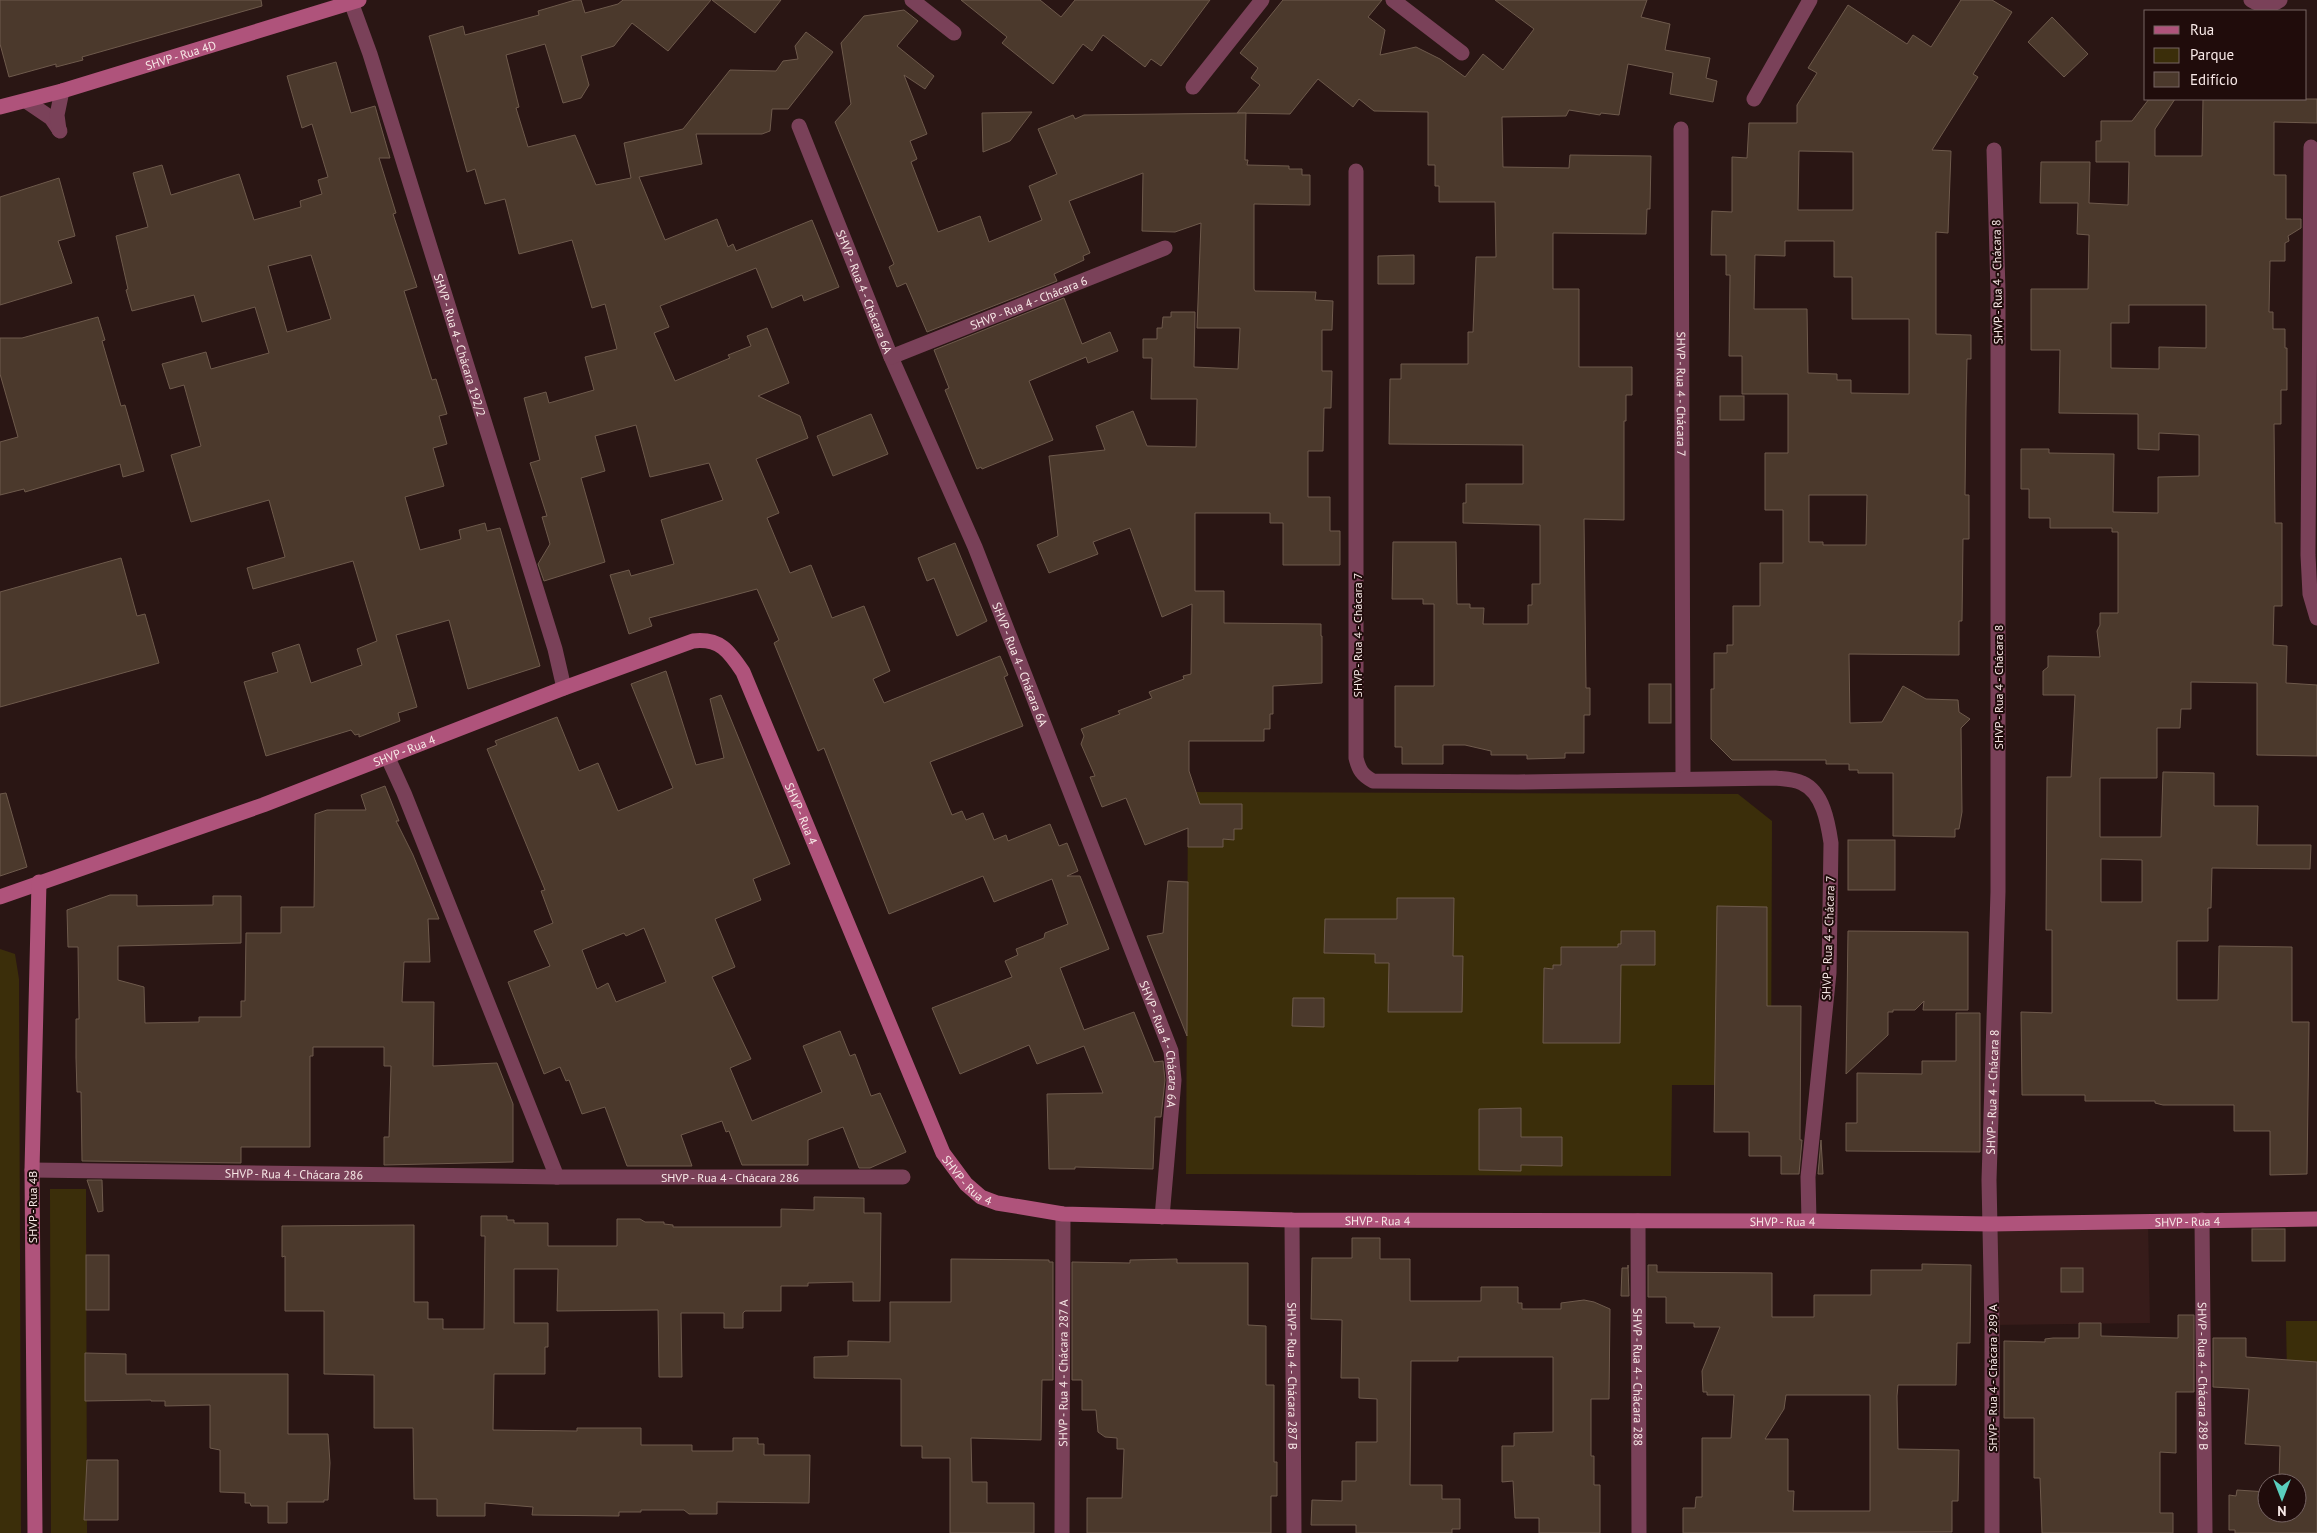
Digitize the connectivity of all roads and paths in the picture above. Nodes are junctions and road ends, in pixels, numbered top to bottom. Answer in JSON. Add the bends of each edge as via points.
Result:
{"nodes":[{"id":1,"x":912,"y":0,"type":"edge"},
{"id":2,"x":1262,"y":0,"type":"edge"},
{"id":3,"x":1393,"y":0,"type":"edge"},
{"id":4,"x":1810,"y":0,"type":"edge"},
{"id":5,"x":2251,"y":0,"type":"edge"},
{"id":6,"x":2280,"y":0,"type":"edge"},
{"id":7,"x":355,"y":1,"type":"edge"},
{"id":8,"x":954,"y":34,"type":"dead end"},
{"id":9,"x":1462,"y":52,"type":"dead end"},
{"id":10,"x":1193,"y":86,"type":"dead end"},
{"id":11,"x":62,"y":91,"type":"junction"},
{"id":12,"x":1754,"y":99,"type":"dead end"},
{"id":13,"x":26,"y":100,"type":"junction"},
{"id":14,"x":0,"y":107,"type":"edge"},
{"id":15,"x":799,"y":126,"type":"dead end"},
{"id":16,"x":1681,"y":129,"type":"dead end"},
{"id":17,"x":2311,"y":147,"type":"dead end"},
{"id":18,"x":1994,"y":150,"type":"dead end"},
{"id":19,"x":1356,"y":171,"type":"dead end"},
{"id":20,"x":1165,"y":248,"type":"dead end"},
{"id":21,"x":891,"y":356,"type":"junction"},
{"id":22,"x":2317,"y":618,"type":"edge"},
{"id":23,"x":564,"y":688,"type":"junction"},
{"id":24,"x":388,"y":758,"type":"junction"},
{"id":25,"x":1683,"y":778,"type":"junction"},
{"id":26,"x":39,"y":882,"type":"junction"},
{"id":27,"x":0,"y":897,"type":"edge"},
{"id":28,"x":32,"y":1170,"type":"junction"},
{"id":29,"x":557,"y":1177,"type":"junction"},
{"id":30,"x":903,"y":1177,"type":"dead end"},
{"id":31,"x":1063,"y":1214,"type":"junction"},
{"id":32,"x":1162,"y":1218,"type":"junction"},
{"id":33,"x":2317,"y":1219,"type":"edge"},
{"id":34,"x":1292,"y":1220,"type":"junction"},
{"id":35,"x":2202,"y":1220,"type":"junction"},
{"id":36,"x":1638,"y":1221,"type":"junction"},
{"id":37,"x":1809,"y":1221,"type":"junction"},
{"id":38,"x":1991,"y":1224,"type":"junction"},
{"id":39,"x":35,"y":1533,"type":"edge"},
{"id":40,"x":1062,"y":1533,"type":"edge"},
{"id":41,"x":1294,"y":1533,"type":"edge"},
{"id":42,"x":1639,"y":1533,"type":"edge"},
{"id":43,"x":1992,"y":1533,"type":"edge"},
{"id":44,"x":2205,"y":1533,"type":"edge"}],
"edges":[{"from":1,"to":8,"type":"street"},
{"from":2,"to":10,"type":"street"},
{"from":3,"to":9,"type":"street"},
{"from":4,"to":12,"type":"street"},
{"from":5,"to":6,"type":"street","via":[[2273,5]]},
{"from":7,"to":11,"type":"street","name":"SHVP - Rua 4D"},
{"from":7,"to":23,"type":"street","name":"SHVP - Rua 4 - Chácara 192/2","via":[[555,649]]},
{"from":11,"to":13,"type":"street","name":"SHVP - Rua 4D"},
{"from":11,"to":13,"type":"street","via":[[57,115],[60,131],[51,118]]},
{"from":13,"to":14,"type":"street","name":"SHVP - Rua 4D"},
{"from":15,"to":21,"type":"street","name":"SHVP - Rua 4 - Chácara 6A"},
{"from":16,"to":25,"type":"street","name":"SHVP - Rua 4 - Chácara 7"},
{"from":17,"to":22,"type":"street","via":[[2308,555],[2310,594]]},
{"from":18,"to":38,"type":"street","name":"SHVP - Rua 4 - Chácara 8","via":[[1998,291],[1998,892],[1989,1180]]},
{"from":19,"to":25,"type":"street","name":"SHVP - Rua 4 - Chácara 7","via":[[1358,768],[1373,781]]},
{"from":20,"to":21,"type":"street","name":"SHVP - Rua 4 - Chácara 6"},
{"from":21,"to":32,"type":"street","name":"SHVP - Rua 4 - Chácara 6A","via":[[975,547],[1171,1052],[1174,1080]]},
{"from":23,"to":24,"type":"street","name":"SHVP - Rua 4"},
{"from":23,"to":31,"type":"street","name":"SHVP - Rua 4","via":[[693,641],[708,640],[731,655],[743,672],[943,1152],[966,1184],[981,1197],[997,1203]]},
{"from":24,"to":26,"type":"street","name":"SHVP - Rua 4"},
{"from":24,"to":29,"type":"street"},
{"from":25,"to":37,"type":"street","name":"SHVP - Rua 4 - Chácara 7","via":[[1775,778],[1800,782],[1811,787],[1828,822],[1831,843],[1829,973],[1808,1177]]},
{"from":26,"to":27,"type":"street","name":"SHVP - Rua 4"},
{"from":26,"to":28,"type":"street","name":"SHVP - Rua 4B"},
{"from":28,"to":29,"type":"street","name":"SHVP - Rua 4 - Chácara 286"},
{"from":28,"to":39,"type":"street","name":"SHVP - Rua 4B"},
{"from":29,"to":30,"type":"street","name":"SHVP - Rua 4 - Chácara 286"},
{"from":31,"to":32,"type":"street","name":"SHVP - Rua 4"},
{"from":31,"to":40,"type":"street","name":"SHVP - Rua 4 - Chácara 287 A"},
{"from":32,"to":34,"type":"street","name":"SHVP - Rua 4"},
{"from":33,"to":35,"type":"street","name":"SHVP - Rua 4"},
{"from":34,"to":36,"type":"street","name":"SHVP - Rua 4"},
{"from":34,"to":41,"type":"street","name":"SHVP - Rua 4 - Chácara 287 B"},
{"from":35,"to":38,"type":"street","name":"SHVP - Rua 4"},
{"from":35,"to":44,"type":"street","name":"SHVP - Rua 4 - Chácara 289 B"},
{"from":36,"to":37,"type":"street","name":"SHVP - Rua 4"},
{"from":36,"to":42,"type":"street","name":"SHVP - Rua 4 - Chácara 288"},
{"from":37,"to":38,"type":"street","name":"SHVP - Rua 4"},
{"from":38,"to":43,"type":"street","name":"SHVP - Rua 4 - Chácara 289 A"}]}
